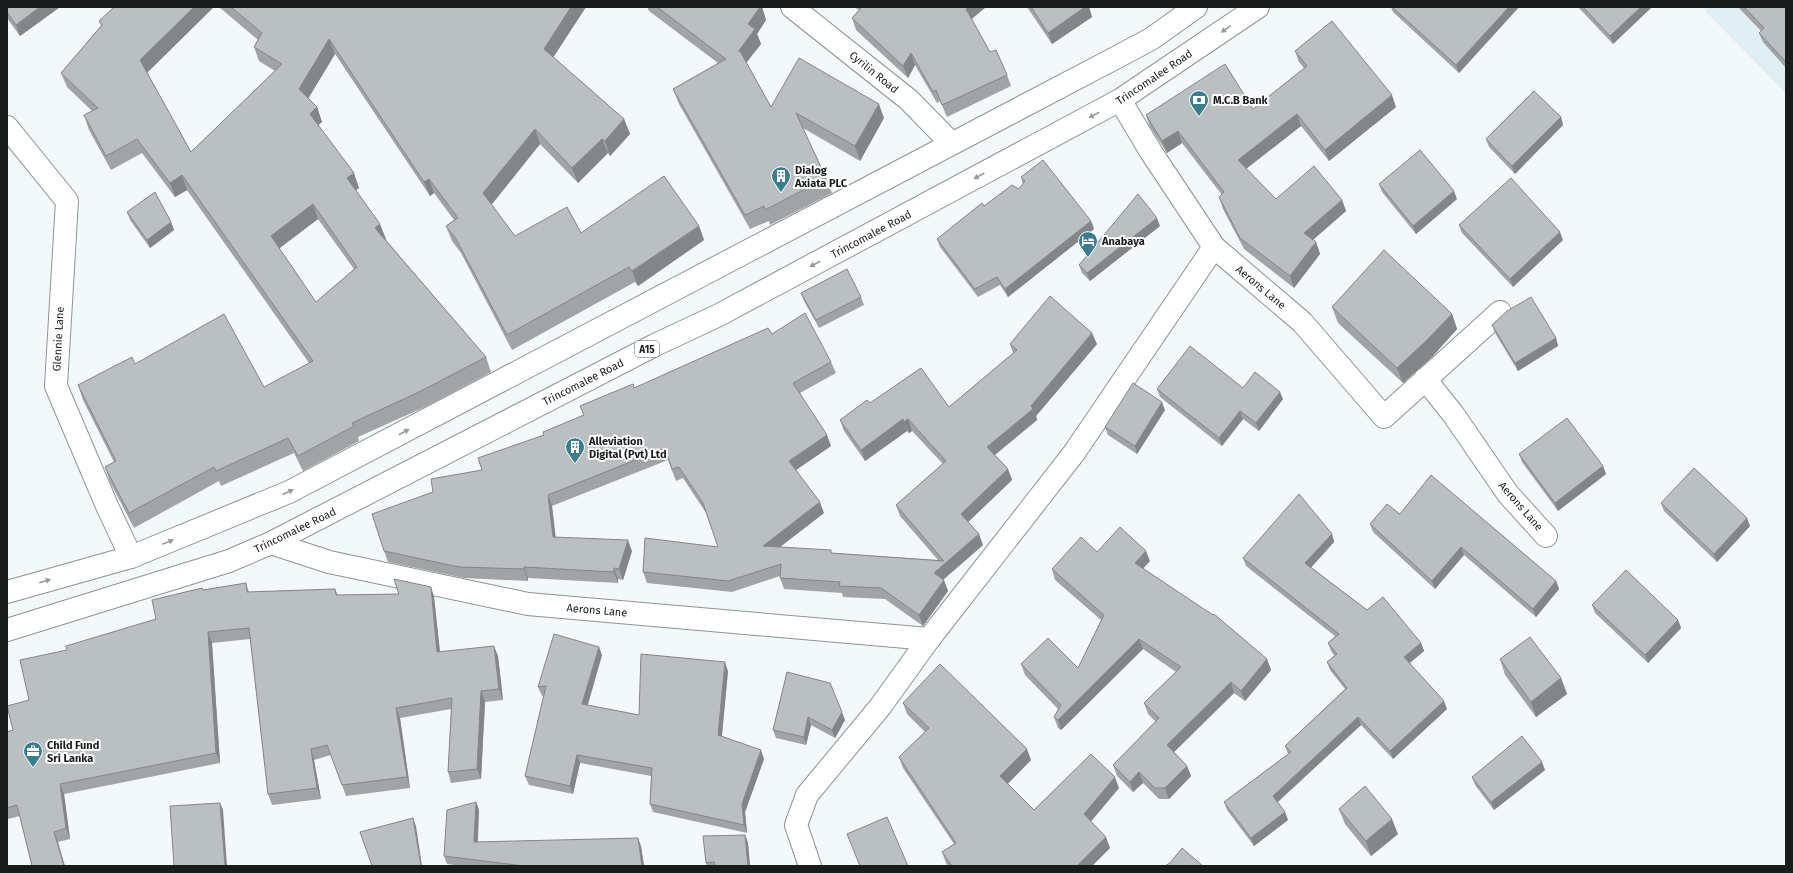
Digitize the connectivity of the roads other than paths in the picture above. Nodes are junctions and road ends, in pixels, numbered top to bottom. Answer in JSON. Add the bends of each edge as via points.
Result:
{"nodes":[{"id":1,"x":792,"y":7,"type":"edge"},
{"id":2,"x":1196,"y":7,"type":"edge"},
{"id":3,"x":1258,"y":7,"type":"edge"},
{"id":4,"x":1120,"y":100,"type":"junction"},
{"id":5,"x":7,"y":127,"type":"edge"},
{"id":6,"x":951,"y":143,"type":"junction"},
{"id":7,"x":1214,"y":247,"type":"junction"},
{"id":8,"x":1500,"y":312,"type":"dead end"},
{"id":9,"x":1426,"y":379,"type":"junction"},
{"id":10,"x":1546,"y":536,"type":"dead end"},
{"id":11,"x":271,"y":543,"type":"junction"},
{"id":12,"x":131,"y":557,"type":"junction"},
{"id":13,"x":7,"y":592,"type":"edge"},
{"id":14,"x":7,"y":630,"type":"edge"},
{"id":15,"x":929,"y":638,"type":"junction"},
{"id":16,"x":810,"y":866,"type":"edge"}],
"edges":[{"from":1,"to":6,"type":"main road","name":"Cyrilin Road","via":[[909,100]]},
{"from":2,"to":6,"type":"main road","via":[[1151,39]]},
{"from":3,"to":4,"type":"main road","name":"Trincomalee Road","number":"A15","one_way":true},
{"from":4,"to":7,"type":"main road","name":"Aerons Lane"},
{"from":4,"to":11,"type":"main road","name":"Trincomalee Road","number":"A15","one_way":true,"via":[[719,315],[655,345]]},
{"from":5,"to":12,"type":"main road","name":"Glennie Lane","via":[[67,201],[56,386]]},
{"from":12,"to":6,"type":"main road","one_way":true,"via":[[289,492]]},
{"from":7,"to":9,"type":"main road","name":"Aerons Lane","via":[[1302,322],[1384,417]]},
{"from":7,"to":15,"type":"main road","via":[[1074,452]]},
{"from":8,"to":9,"type":"main road","name":"Aerons Lane"},
{"from":9,"to":10,"type":"main road","name":"Aerons Lane","via":[[1508,494]]},
{"from":11,"to":14,"type":"main road","name":"Trincomalee Road","number":"A15","via":[[229,561]]},
{"from":11,"to":15,"type":"main road","name":"Aerons Lane","via":[[329,562],[528,604]]},
{"from":13,"to":12,"type":"main road","one_way":true},
{"from":15,"to":16,"type":"main road","via":[[880,707],[808,795],[796,825]]}]}
